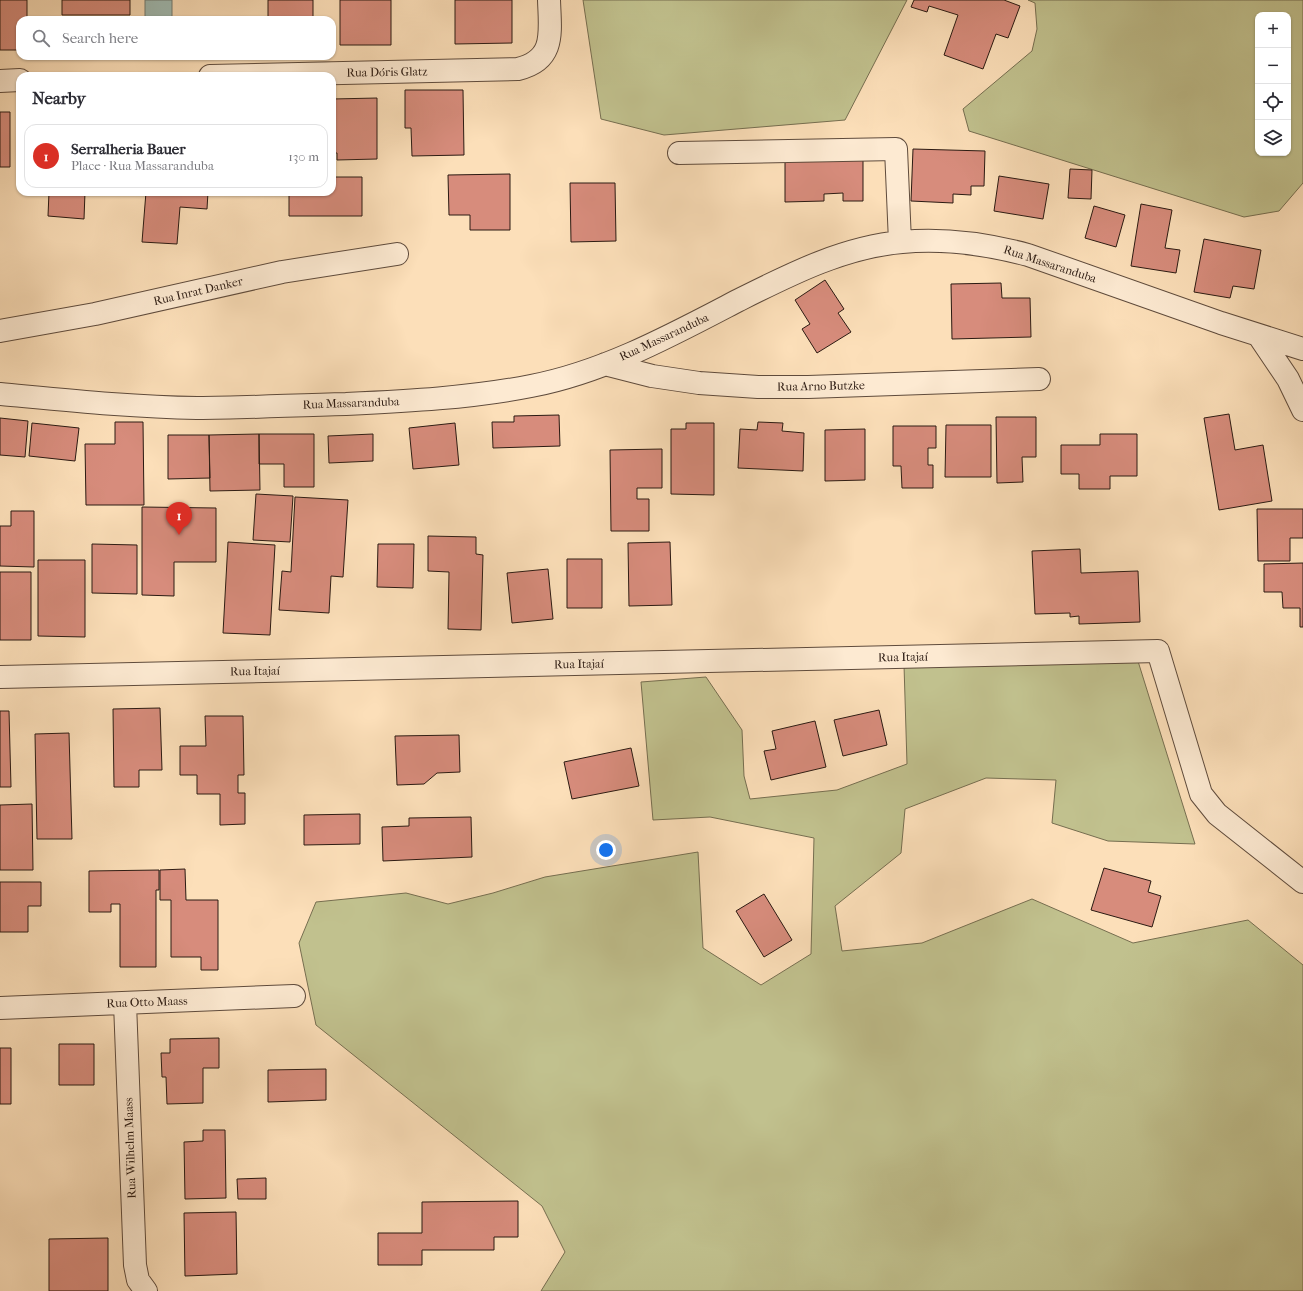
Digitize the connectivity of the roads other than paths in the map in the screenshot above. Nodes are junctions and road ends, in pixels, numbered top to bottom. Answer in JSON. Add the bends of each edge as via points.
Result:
{"nodes":[{"id":1,"x":549,"y":0,"type":"edge"},
{"id":2,"x":336,"y":73,"type":"edge"},
{"id":3,"x":16,"y":80,"type":"edge"},
{"id":4,"x":0,"y":81,"type":"edge"},
{"id":5,"x":679,"y":153,"type":"dead end"},
{"id":6,"x":900,"y":242,"type":"junction"},
{"id":7,"x":397,"y":254,"type":"dead end"},
{"id":8,"x":0,"y":331,"type":"edge"},
{"id":9,"x":1259,"y":336,"type":"junction"},
{"id":10,"x":1303,"y":349,"type":"edge"},
{"id":11,"x":605,"y":364,"type":"junction"},
{"id":12,"x":1039,"y":379,"type":"dead end"},
{"id":13,"x":0,"y":394,"type":"edge"},
{"id":14,"x":1303,"y":410,"type":"edge"},
{"id":15,"x":0,"y":677,"type":"edge"},
{"id":16,"x":1303,"y":882,"type":"edge"},
{"id":17,"x":294,"y":996,"type":"dead end"},
{"id":18,"x":125,"y":1003,"type":"junction"},
{"id":19,"x":0,"y":1008,"type":"edge"},
{"id":20,"x":146,"y":1291,"type":"edge"}],
"edges":[{"from":1,"to":2,"type":"street","name":"Rua Dóris Glatz","via":[[549,42],[539,61],[529,66],[518,69]]},
{"from":3,"to":4,"type":"street"},
{"from":5,"to":6,"type":"street","via":[[896,149]]},
{"from":6,"to":9,"type":"street","name":"Rua Massaranduba","via":[[968,242],[998,247],[1028,255]]},
{"from":6,"to":11,"type":"street","name":"Rua Massaranduba","via":[[830,258],[770,285],[666,338]]},
{"from":7,"to":8,"type":"street","name":"Rua Inrat Danker","via":[[282,272],[95,314]]},
{"from":9,"to":10,"type":"street","name":"Rua Massaranduba"},
{"from":9,"to":14,"type":"street","via":[[1288,379]]},
{"from":11,"to":12,"type":"street","name":"Rua Arno Butzke","via":[[699,384],[758,387]]},
{"from":11,"to":13,"type":"street","name":"Rua Massaranduba","via":[[534,386],[462,396],[384,402],[196,408]]},
{"from":15,"to":16,"type":"street","name":"Rua Itajaí","via":[[1158,651],[1201,794],[1218,814]]},
{"from":17,"to":18,"type":"street","name":"Rua Otto Maass"},
{"from":18,"to":19,"type":"street","name":"Rua Otto Maass"},
{"from":18,"to":20,"type":"street","name":"Rua Wilhelm Maass","via":[[134,1265],[138,1280]]}]}
